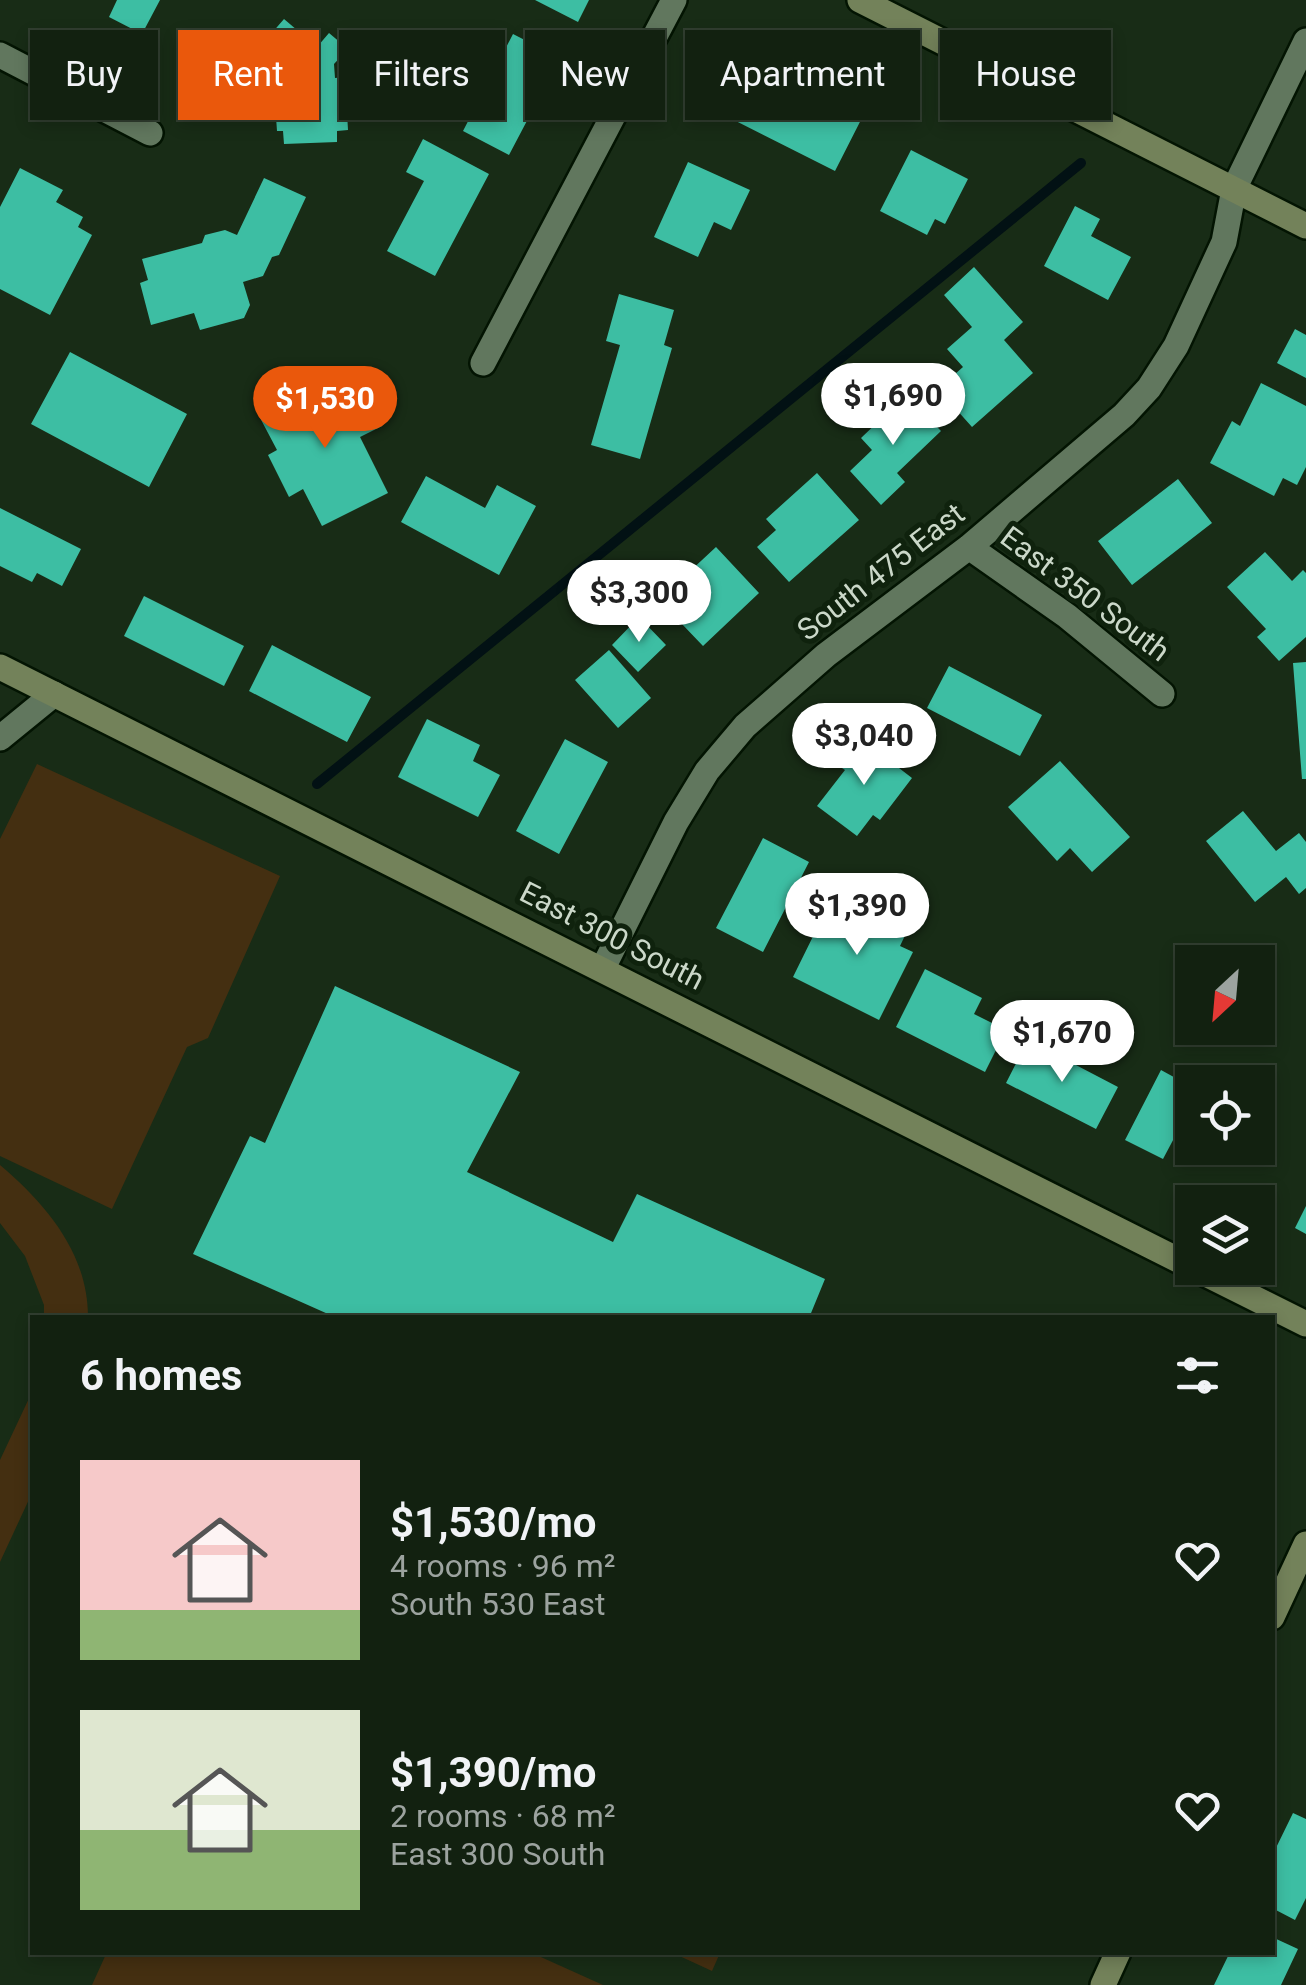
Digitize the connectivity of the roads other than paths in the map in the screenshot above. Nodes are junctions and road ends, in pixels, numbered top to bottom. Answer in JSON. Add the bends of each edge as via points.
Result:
{"nodes":[{"id":1,"x":674,"y":0,"type":"edge"},
{"id":2,"x":860,"y":0,"type":"edge"},
{"id":3,"x":1306,"y":41,"type":"edge"},
{"id":4,"x":0,"y":55,"type":"edge"},
{"id":5,"x":150,"y":133,"type":"dead end"},
{"id":6,"x":1234,"y":188,"type":"junction"},
{"id":7,"x":1306,"y":226,"type":"edge"},
{"id":8,"x":484,"y":363,"type":"dead end"},
{"id":9,"x":968,"y":547,"type":"junction"},
{"id":10,"x":0,"y":667,"type":"edge"},
{"id":11,"x":54,"y":694,"type":"junction"},
{"id":12,"x":1162,"y":694,"type":"dead end"},
{"id":13,"x":0,"y":738,"type":"edge"},
{"id":14,"x":603,"y":968,"type":"junction"},
{"id":15,"x":1175,"y":1258,"type":"edge"},
{"id":16,"x":1229,"y":1285,"type":"edge"},
{"id":17,"x":1306,"y":1324,"type":"edge"},
{"id":18,"x":1306,"y":1544,"type":"edge"},
{"id":19,"x":1275,"y":1611,"type":"edge"},
{"id":20,"x":1117,"y":1955,"type":"edge"},
{"id":21,"x":1103,"y":1985,"type":"edge"}],
"edges":[{"from":1,"to":8,"type":"street"},
{"from":2,"to":6,"type":"street"},
{"from":3,"to":6,"type":"street","name":"South 475 East"},
{"from":4,"to":5,"type":"street"},
{"from":6,"to":7,"type":"street"},
{"from":6,"to":9,"type":"street","name":"South 475 East","via":[[1224,242],[1149,388]]},
{"from":9,"to":12,"type":"street","name":"East 350 South"},
{"from":9,"to":14,"type":"street","name":"South 475 East","via":[[745,726],[676,822]]},
{"from":10,"to":11,"type":"street","name":"East 300 South"},
{"from":11,"to":13,"type":"street"},
{"from":11,"to":14,"type":"street","name":"East 300 South"},
{"from":14,"to":15,"type":"street","name":"East 300 South"},
{"from":16,"to":17,"type":"street","name":"East 300 South"},
{"from":18,"to":19,"type":"street"},
{"from":20,"to":21,"type":"street"}]}
